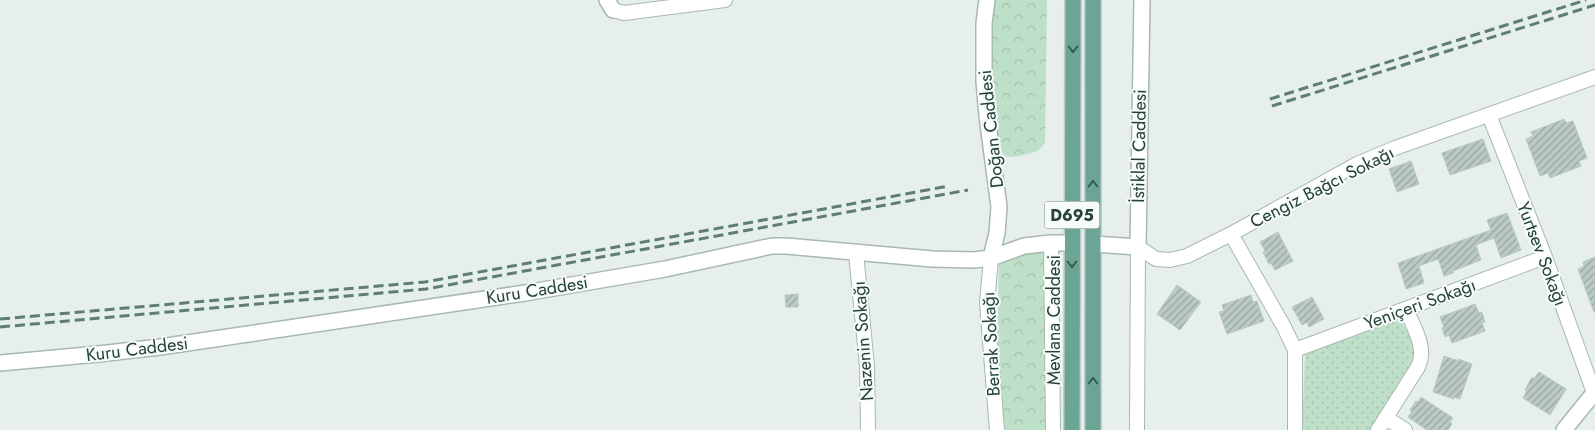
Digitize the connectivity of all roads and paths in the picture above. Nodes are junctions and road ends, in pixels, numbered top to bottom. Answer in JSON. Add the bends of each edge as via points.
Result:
{"nodes":[{"id":1,"x":725,"y":0,"type":"edge"},
{"id":2,"x":987,"y":0,"type":"edge"},
{"id":3,"x":1073,"y":0,"type":"edge"},
{"id":4,"x":1093,"y":0,"type":"edge"},
{"id":5,"x":1142,"y":0,"type":"edge"},
{"id":6,"x":610,"y":5,"type":"edge"},
{"id":7,"x":1595,"y":77,"type":"edge"},
{"id":8,"x":1489,"y":115,"type":"junction"},
{"id":9,"x":1231,"y":234,"type":"junction"},
{"id":10,"x":1051,"y":243,"type":"junction"},
{"id":11,"x":1072,"y":243,"type":"junction"},
{"id":12,"x":1093,"y":244,"type":"junction"},
{"id":13,"x":1138,"y":247,"type":"junction"},
{"id":14,"x":856,"y":253,"type":"junction"},
{"id":15,"x":1545,"y":257,"type":"junction"},
{"id":16,"x":990,"y":258,"type":"junction"},
{"id":17,"x":1406,"y":309,"type":"junction"},
{"id":18,"x":1295,"y":350,"type":"junction"},
{"id":19,"x":0,"y":362,"type":"edge"},
{"id":20,"x":1594,"y":395,"type":"edge"},
{"id":21,"x":1382,"y":424,"type":"edge"},
{"id":22,"x":868,"y":430,"type":"edge"},
{"id":23,"x":997,"y":430,"type":"edge"},
{"id":24,"x":1053,"y":430,"type":"edge"},
{"id":25,"x":1072,"y":430,"type":"edge"},
{"id":26,"x":1093,"y":430,"type":"edge"},
{"id":27,"x":1137,"y":430,"type":"edge"},
{"id":28,"x":1295,"y":430,"type":"edge"},
{"id":29,"x":1405,"y":430,"type":"edge"},
{"id":30,"x":1564,"y":430,"type":"edge"}],
"edges":[{"from":1,"to":6,"type":"street","via":[[624,13]]},
{"from":2,"to":16,"type":"street","name":"Doğan Caddesi","via":[[984,81],[999,207],[997,233]]},
{"from":3,"to":11,"type":"main road","name":"Mevlana Caddesi","number":"D695","one_way":true},
{"from":12,"to":4,"type":"main road","number":"D695","one_way":true},
{"from":5,"to":13,"type":"street","name":"İstiklal Caddesi"},
{"from":7,"to":8,"type":"street","name":"Cengiz Bağcı Sokağı"},
{"from":8,"to":9,"type":"street","name":"Cengiz Bağcı Sokağı","via":[[1365,161]]},
{"from":8,"to":15,"type":"street","name":"Yurtsev Sokağı"},
{"from":9,"to":13,"type":"street","name":"Cengiz Bağcı Sokağı","via":[[1187,256],[1170,260],[1156,258]]},
{"from":9,"to":18,"type":"street"},
{"from":10,"to":11,"type":"street","name":"Kuru Caddesi"},
{"from":10,"to":16,"type":"street","name":"Kuru Caddesi","via":[[1024,246]]},
{"from":10,"to":24,"type":"street"},
{"from":11,"to":25,"type":"main road","name":"Mevlana Caddesi","number":"D695","one_way":true},
{"from":12,"to":13,"type":"street"},
{"from":26,"to":12,"type":"main road","number":"D695","one_way":true},
{"from":13,"to":27,"type":"street"},
{"from":14,"to":16,"type":"street","name":"Kuru Caddesi","via":[[960,260]]},
{"from":14,"to":19,"type":"street","name":"Kuru Caddesi","via":[[772,246],[525,293],[160,347]]},
{"from":14,"to":22,"type":"street","name":"Nazenin Sokağı","via":[[867,366]]},
{"from":15,"to":17,"type":"street","name":"Yeniçeri Sokağı"},
{"from":15,"to":20,"type":"street","name":"Yurtsev Sokağı"},
{"from":16,"to":23,"type":"street","name":"Berrak Sokağı","via":[[986,303]]},
{"from":17,"to":18,"type":"street","name":"Yeniçeri Sokağı"},
{"from":17,"to":21,"type":"street","via":[[1422,350],[1421,359]]},
{"from":18,"to":28,"type":"street"},
{"from":20,"to":30,"type":"street"},
{"from":21,"to":29,"type":"street"}]}
